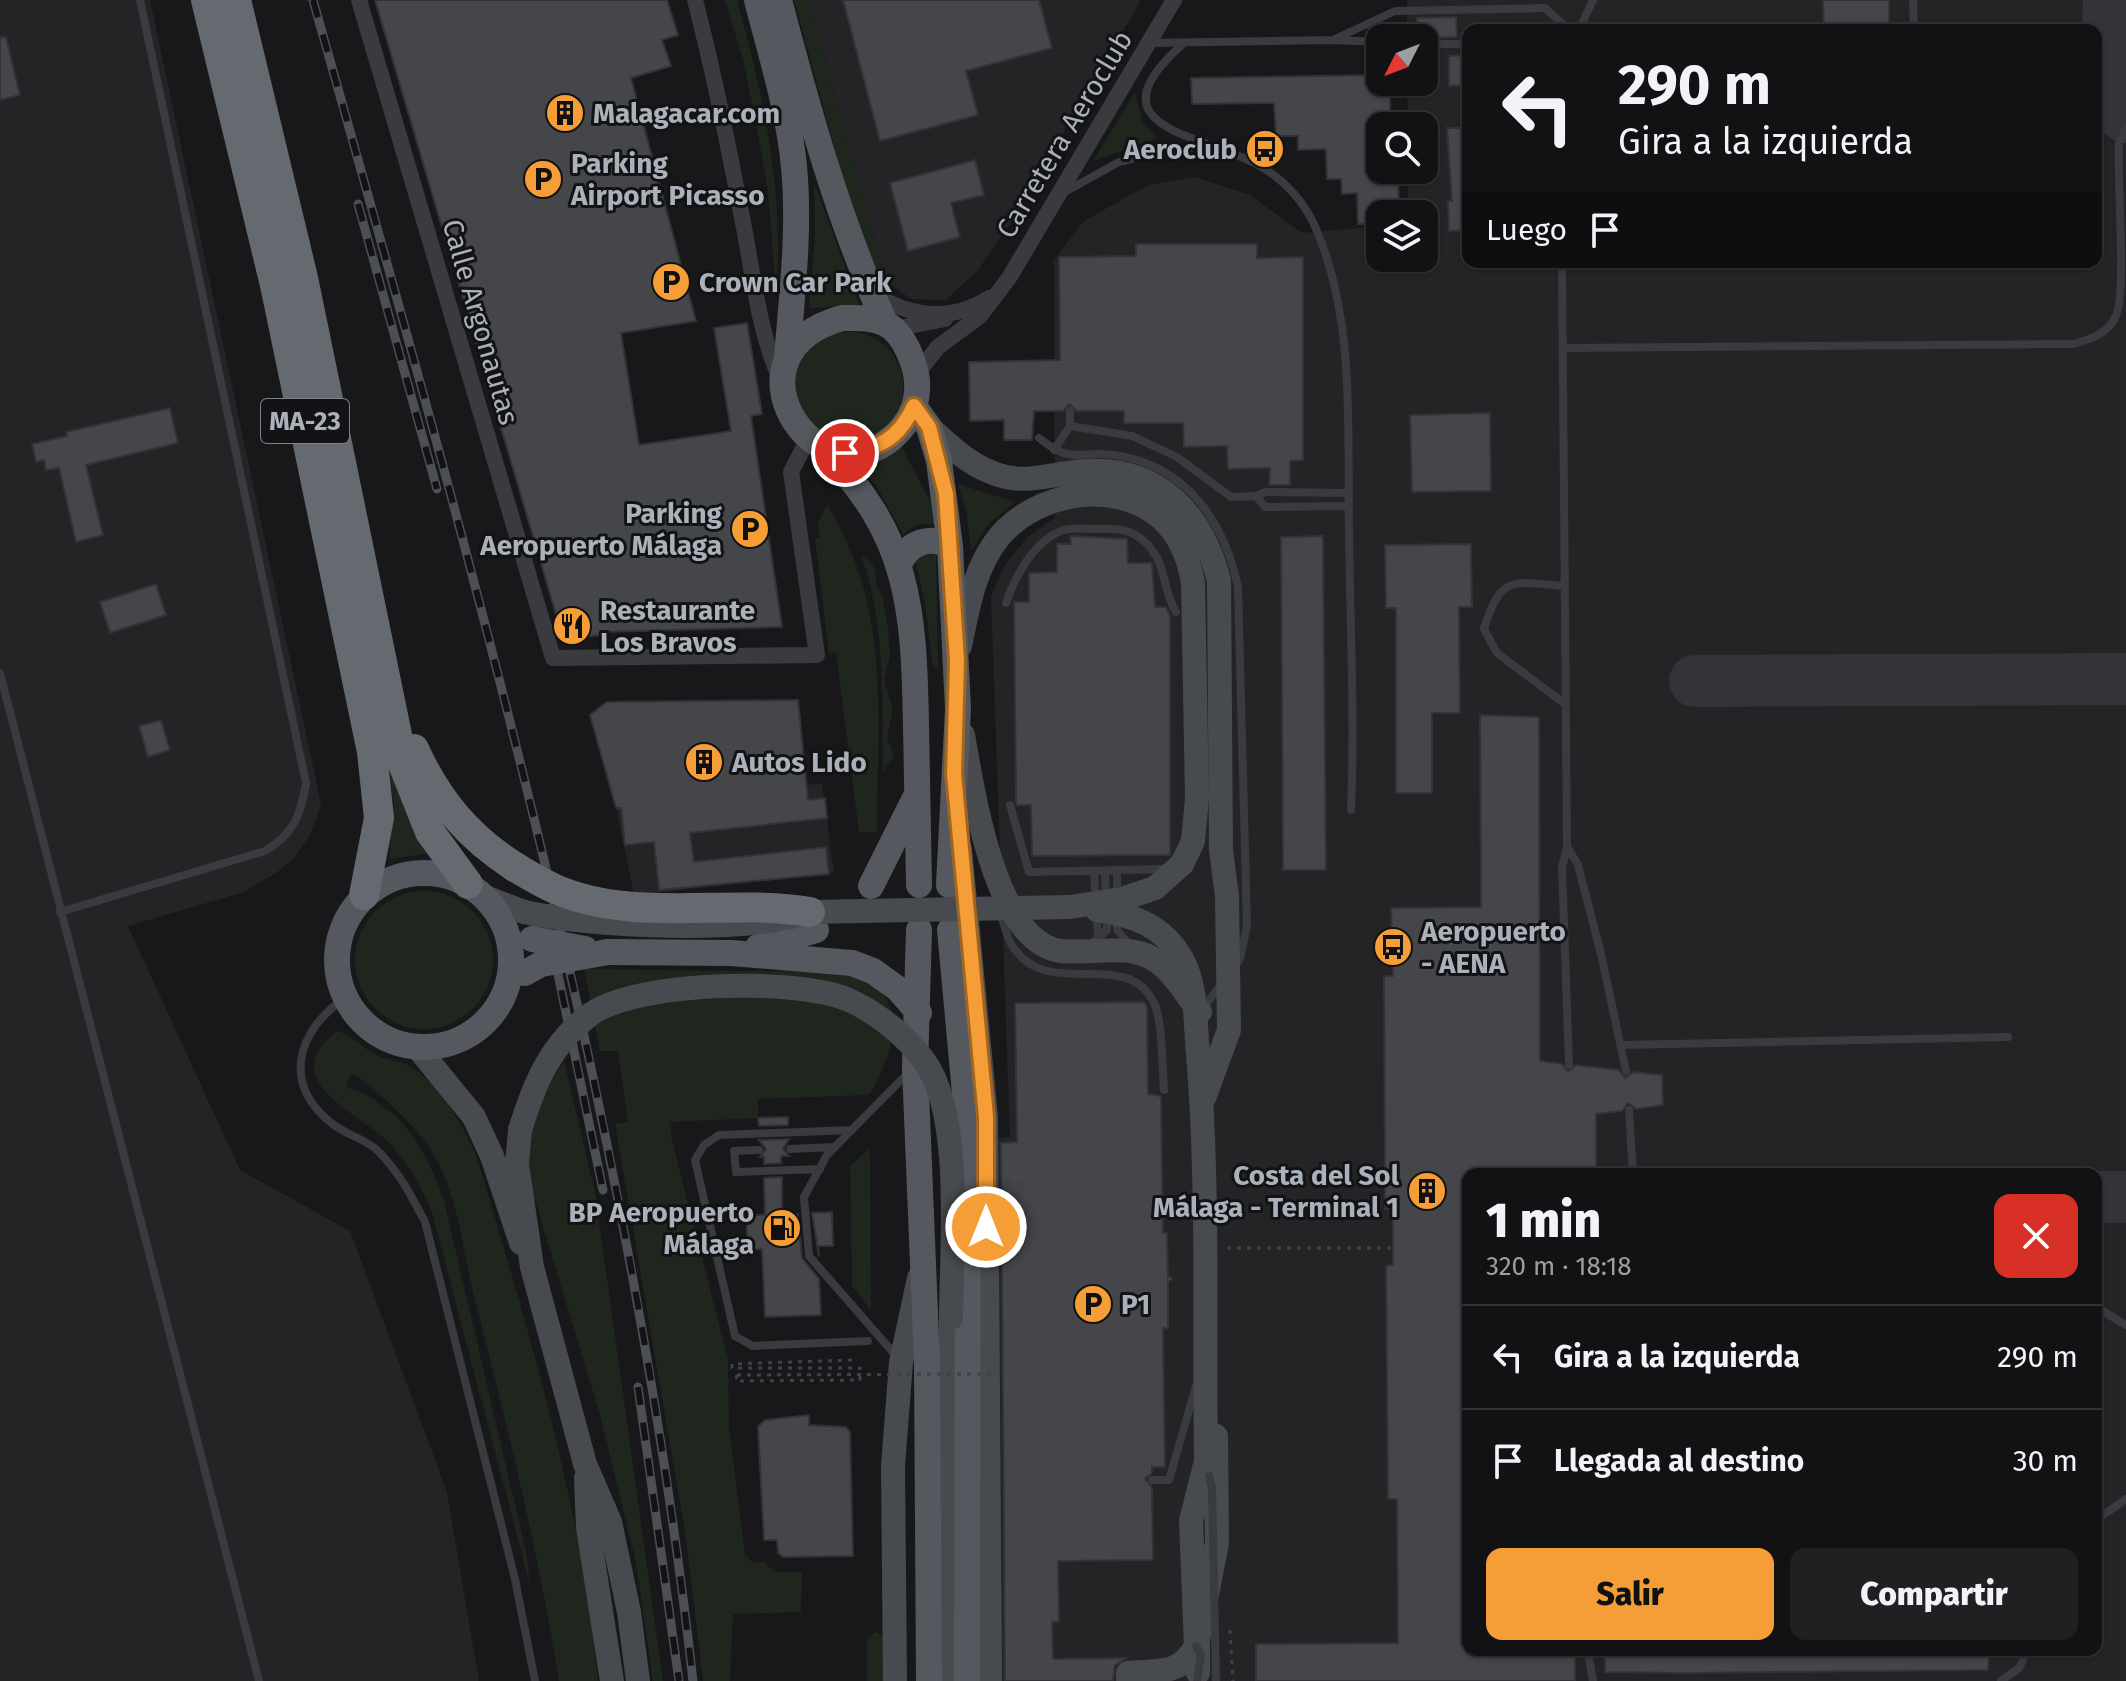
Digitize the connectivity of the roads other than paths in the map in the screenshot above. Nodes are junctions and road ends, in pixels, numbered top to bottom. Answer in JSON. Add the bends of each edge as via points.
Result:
{"nodes":[{"id":1,"x":140,"y":0,"type":"edge"},
{"id":2,"x":206,"y":0,"type":"edge"},
{"id":3,"x":236,"y":0,"type":"edge"},
{"id":4,"x":359,"y":0,"type":"edge"},
{"id":5,"x":695,"y":0,"type":"edge"},
{"id":6,"x":757,"y":0,"type":"edge"},
{"id":7,"x":779,"y":0,"type":"edge"},
{"id":8,"x":1174,"y":0,"type":"edge"},
{"id":9,"x":1593,"y":0,"type":"edge"},
{"id":10,"x":1913,"y":0,"type":"edge"},
{"id":11,"x":1562,"y":24,"type":"edge"},
{"id":12,"x":1582,"y":24,"type":"edge"},
{"id":13,"x":1914,"y":24,"type":"edge"},
{"id":14,"x":1333,"y":40,"type":"junction"},
{"id":15,"x":1366,"y":41,"type":"edge"},
{"id":16,"x":1149,"y":43,"type":"junction"},
{"id":17,"x":1184,"y":43,"type":"junction"},
{"id":18,"x":1438,"y":44,"type":"edge"},
{"id":19,"x":1462,"y":44,"type":"edge"},
{"id":20,"x":2126,"y":128,"type":"edge"},
{"id":21,"x":1236,"y":155,"type":"junction"},
{"id":22,"x":1059,"y":194,"type":"junction"},
{"id":23,"x":1562,"y":268,"type":"edge"},
{"id":24,"x":872,"y":293,"type":"junction"},
{"id":25,"x":997,"y":293,"type":"junction"},
{"id":26,"x":757,"y":298,"type":"junction"},
{"id":27,"x":973,"y":308,"type":"junction"},
{"id":28,"x":791,"y":316,"type":"junction"},
{"id":29,"x":820,"y":324,"type":"junction"},
{"id":30,"x":890,"y":326,"type":"junction"},
{"id":31,"x":1563,"y":348,"type":"junction"},
{"id":32,"x":787,"y":357,"type":"junction"},
{"id":33,"x":916,"y":375,"type":"junction"},
{"id":34,"x":782,"y":383,"type":"junction"},
{"id":35,"x":1070,"y":411,"type":"dead end"},
{"id":36,"x":922,"y":417,"type":"junction"},
{"id":37,"x":1070,"y":426,"type":"junction"},
{"id":38,"x":1039,"y":438,"type":"dead end"},
{"id":39,"x":814,"y":443,"type":"junction"},
{"id":40,"x":1054,"y":450,"type":"junction"},
{"id":41,"x":1348,"y":493,"type":"junction"},
{"id":42,"x":1256,"y":496,"type":"junction"},
{"id":43,"x":1348,"y":506,"type":"junction"},
{"id":44,"x":950,"y":546,"type":"junction"},
{"id":45,"x":899,"y":564,"type":"junction"},
{"id":46,"x":1564,"y":586,"type":"junction"},
{"id":47,"x":1006,"y":603,"type":"dead end"},
{"id":48,"x":1176,"y":612,"type":"dead end"},
{"id":49,"x":381,"y":652,"type":"junction"},
{"id":50,"x":957,"y":660,"type":"junction"},
{"id":51,"x":0,"y":673,"type":"edge"},
{"id":52,"x":1565,"y":704,"type":"junction"},
{"id":53,"x":958,"y":709,"type":"junction"},
{"id":54,"x":954,"y":774,"type":"junction"},
{"id":55,"x":917,"y":793,"type":"junction"},
{"id":56,"x":1010,"y":805,"type":"dead end"},
{"id":57,"x":1351,"y":810,"type":"dead end"},
{"id":58,"x":1567,"y":848,"type":"junction"},
{"id":59,"x":1180,"y":855,"type":"dead end"},
{"id":60,"x":986,"y":856,"type":"junction"},
{"id":61,"x":1094,"y":871,"type":"junction"},
{"id":62,"x":1105,"y":871,"type":"junction"},
{"id":63,"x":1117,"y":871,"type":"junction"},
{"id":64,"x":919,"y":885,"type":"dead end"},
{"id":65,"x":949,"y":885,"type":"dead end"},
{"id":66,"x":871,"y":886,"type":"dead end"},
{"id":67,"x":476,"y":891,"type":"junction"},
{"id":68,"x":364,"y":895,"type":"junction"},
{"id":69,"x":1070,"y":907,"type":"junction"},
{"id":70,"x":60,"y":912,"type":"junction"},
{"id":71,"x":813,"y":921,"type":"junction"},
{"id":72,"x":919,"y":930,"type":"dead end"},
{"id":73,"x":950,"y":930,"type":"dead end"},
{"id":74,"x":519,"y":936,"type":"junction"},
{"id":75,"x":1091,"y":944,"type":"junction"},
{"id":76,"x":608,"y":952,"type":"junction"},
{"id":77,"x":731,"y":953,"type":"junction"},
{"id":78,"x":1139,"y":953,"type":"junction"},
{"id":79,"x":517,"y":978,"type":"junction"},
{"id":80,"x":345,"y":998,"type":"junction"},
{"id":81,"x":1200,"y":1012,"type":"junction"},
{"id":82,"x":919,"y":1013,"type":"junction"},
{"id":83,"x":2008,"y":1037,"type":"dead end"},
{"id":84,"x":1622,"y":1045,"type":"junction"},
{"id":85,"x":417,"y":1047,"type":"junction"},
{"id":86,"x":1569,"y":1065,"type":"dead end"},
{"id":87,"x":915,"y":1067,"type":"junction"},
{"id":88,"x":1626,"y":1071,"type":"dead end"},
{"id":89,"x":1164,"y":1090,"type":"dead end"},
{"id":90,"x":1202,"y":1104,"type":"junction"},
{"id":91,"x":1629,"y":1110,"type":"dead end"},
{"id":92,"x":852,"y":1130,"type":"junction"},
{"id":93,"x":835,"y":1147,"type":"junction"},
{"id":94,"x":790,"y":1149,"type":"dead end"},
{"id":95,"x":759,"y":1150,"type":"dead end"},
{"id":96,"x":1633,"y":1168,"type":"edge"},
{"id":97,"x":820,"y":1169,"type":"junction"},
{"id":98,"x":922,"y":1263,"type":"junction"},
{"id":99,"x":532,"y":1267,"type":"junction"},
{"id":100,"x":2102,"y":1311,"type":"edge"},
{"id":101,"x":2126,"y":1325,"type":"edge"},
{"id":102,"x":868,"y":1341,"type":"dead end"},
{"id":103,"x":1205,"y":1358,"type":"junction"},
{"id":104,"x":901,"y":1362,"type":"junction"},
{"id":105,"x":1206,"y":1461,"type":"junction"},
{"id":106,"x":585,"y":1464,"type":"junction"},
{"id":107,"x":1152,"y":1480,"type":"dead end"},
{"id":108,"x":2126,"y":1499,"type":"edge"},
{"id":109,"x":2102,"y":1516,"type":"edge"},
{"id":110,"x":1196,"y":1646,"type":"junction"},
{"id":111,"x":1589,"y":1656,"type":"edge"},
{"id":112,"x":2025,"y":1656,"type":"edge"},
{"id":113,"x":259,"y":1681,"type":"edge"},
{"id":114,"x":535,"y":1681,"type":"edge"},
{"id":115,"x":612,"y":1681,"type":"edge"},
{"id":116,"x":638,"y":1681,"type":"edge"},
{"id":117,"x":895,"y":1681,"type":"edge"},
{"id":118,"x":929,"y":1681,"type":"edge"},
{"id":119,"x":950,"y":1681,"type":"edge"},
{"id":120,"x":967,"y":1681,"type":"edge"},
{"id":121,"x":990,"y":1681,"type":"edge"},
{"id":122,"x":1128,"y":1681,"type":"edge"},
{"id":123,"x":1198,"y":1681,"type":"edge"},
{"id":124,"x":1216,"y":1681,"type":"edge"},
{"id":125,"x":1593,"y":1681,"type":"edge"},
{"id":126,"x":2001,"y":1681,"type":"edge"}],
"edges":[{"from":1,"to":70,"type":"lane","via":[[306,783],[302,812],[293,829],[265,851]]},
{"from":2,"to":68,"type":"highway","number":"MA-23","via":[[278,300],[370,742],[379,818]]},
{"from":3,"to":49,"type":"highway","number":"MA-23","via":[[303,278]]},
{"from":4,"to":39,"type":"street","name":"Calle Argonautas","via":[[553,658],[817,655],[791,472]]},
{"from":5,"to":26,"type":"street","via":[[717,83]]},
{"from":6,"to":28,"type":"main road","via":[[794,167]]},
{"from":7,"to":24,"type":"main road","via":[[828,176]]},
{"from":8,"to":16,"type":"street","name":"Carretera Aeroclub"},
{"from":9,"to":12,"type":"lane"},
{"from":10,"to":13,"type":"lane"},
{"from":11,"to":14,"type":"lane","via":[[1545,8],[1395,11]]},
{"from":14,"to":15,"type":"lane"},
{"from":14,"to":17,"type":"lane"},
{"from":16,"to":17,"type":"lane"},
{"from":16,"to":22,"type":"street","name":"Carretera Aeroclub"},
{"from":17,"to":21,"type":"lane","via":[[1150,76],[1145,93],[1153,117],[1172,133]]},
{"from":18,"to":19,"type":"lane"},
{"from":20,"to":31,"type":"lane","via":[[2119,144],[2120,303],[2106,330],[2092,339],[2073,344]]},
{"from":21,"to":22,"type":"lane","via":[[1176,148],[1119,162]]},
{"from":21,"to":41,"type":"lane","via":[[1284,182],[1313,221],[1334,272],[1345,349]]},
{"from":22,"to":25,"type":"street","name":"Carretera Aeroclub"},
{"from":23,"to":31,"type":"lane"},
{"from":24,"to":27,"type":"street","name":"Carretera Aeroclub","via":[[913,314]]},
{"from":24,"to":30,"type":"main road"},
{"from":25,"to":27,"type":"street","name":"Carretera Aeroclub"},
{"from":25,"to":33,"type":"street","name":"Carretera Aeroclub","via":[[973,322],[938,347]]},
{"from":26,"to":28,"type":"street","via":[[766,308]]},
{"from":26,"to":34,"type":"street"},
{"from":27,"to":30,"type":"street","name":"Carretera Aeroclub","via":[[938,322]]},
{"from":28,"to":29,"type":"street"},
{"from":28,"to":32,"type":"main road"},
{"from":29,"to":30,"type":"main road","via":[[842,318]]},
{"from":29,"to":32,"type":"main road"},
{"from":30,"to":33,"type":"main road"},
{"from":31,"to":46,"type":"lane"},
{"from":32,"to":34,"type":"main road"},
{"from":33,"to":36,"type":"main road"},
{"from":34,"to":39,"type":"main road","via":[[787,412]]},
{"from":35,"to":37,"type":"lane"},
{"from":36,"to":39,"type":"main road","via":[[870,450],[845,453]]},
{"from":36,"to":44,"type":"main road","via":[[946,494]]},
{"from":36,"to":90,"type":"street","bridge":true,"via":[[983,470],[1007,477],[1088,470],[1149,483],[1196,521],[1211,548],[1219,581],[1229,1030]]},
{"from":37,"to":40,"type":"lane"},
{"from":37,"to":42,"type":"lane","via":[[1132,436],[1177,457],[1231,497]]},
{"from":38,"to":40,"type":"lane"},
{"from":39,"to":45,"type":"main road","via":[[864,495]]},
{"from":40,"to":81,"type":"lane","via":[[1067,458],[1115,455],[1186,486],[1219,526],[1231,553],[1238,587],[1247,926],[1240,959]]},
{"from":41,"to":42,"type":"lane"},
{"from":41,"to":43,"type":"lane"},
{"from":42,"to":43,"type":"lane","via":[[1265,507]]},
{"from":43,"to":57,"type":"lane"},
{"from":44,"to":45,"type":"main road","via":[[940,541],[918,543]]},
{"from":44,"to":50,"type":"main road"},
{"from":45,"to":55,"type":"main road","via":[[917,663]]},
{"from":46,"to":52,"type":"lane"},
{"from":46,"to":52,"type":"lane","via":[[1518,581],[1493,597],[1484,629],[1497,653]]},
{"from":47,"to":48,"type":"lane","via":[[1024,565],[1048,539],[1062,530],[1120,528],[1133,531],[1152,549],[1164,568],[1167,598]]},
{"from":49,"to":67,"type":"highway","number":"MA-23","via":[[382,676],[415,800],[430,832]]},
{"from":49,"to":71,"type":"highway","bridge":true,"via":[[428,780],[473,836],[515,867],[554,889],[626,905],[779,906]]},
{"from":50,"to":53,"type":"main road"},
{"from":50,"to":69,"type":"street","bridge":true,"via":[[970,593],[985,557],[1000,535],[1047,503],[1098,494],[1139,504],[1161,518],[1188,557],[1193,583],[1197,798],[1193,841],[1182,864],[1155,888]]},
{"from":51,"to":70,"type":"lane"},
{"from":52,"to":58,"type":"lane"},
{"from":53,"to":54,"type":"main road"},
{"from":53,"to":60,"type":"street"},
{"from":54,"to":65,"type":"main road"},
{"from":54,"to":121,"type":"street","via":[[986,1117]]},
{"from":55,"to":64,"type":"main road"},
{"from":55,"to":66,"type":"main road"},
{"from":56,"to":61,"type":"lane","via":[[1029,872]]},
{"from":58,"to":84,"type":"lane","via":[[1578,865]]},
{"from":58,"to":86,"type":"lane","via":[[1562,867]]},
{"from":59,"to":63,"type":"lane","via":[[1166,870]]},
{"from":60,"to":75,"type":"street","via":[[1026,934],[1060,951]]},
{"from":60,"to":89,"type":"lane","via":[[1011,942],[1031,965],[1058,975],[1121,975],[1142,984],[1156,1006]]},
{"from":61,"to":62,"type":"lane"},
{"from":61,"to":75,"type":"lane"},
{"from":62,"to":63,"type":"lane"},
{"from":62,"to":75,"type":"lane","via":[[1107,930]]},
{"from":63,"to":78,"type":"lane","via":[[1117,930]]},
{"from":67,"to":68,"type":"main road","via":[[442,874],[414,873],[387,880]]},
{"from":67,"to":71,"type":"street","bridge":true,"via":[[524,912],[573,920]]},
{"from":67,"to":74,"type":"main road"},
{"from":68,"to":80,"type":"main road","via":[[347,917],[337,944],[337,972]]},
{"from":69,"to":71,"type":"street","bridge":true},
{"from":69,"to":90,"type":"street","bridge":true,"via":[[1137,918],[1173,944],[1191,982]]},
{"from":70,"to":113,"type":"lane"},
{"from":71,"to":77,"type":"main road"},
{"from":72,"to":82,"type":"main road"},
{"from":73,"to":120,"type":"main road","via":[[968,1126]]},
{"from":74,"to":76,"type":"main road","bridge":true},
{"from":74,"to":79,"type":"main road","via":[[511,957]]},
{"from":75,"to":78,"type":"street"},
{"from":76,"to":77,"type":"main road"},
{"from":76,"to":79,"type":"main road","bridge":true,"via":[[541,964]]},
{"from":77,"to":82,"type":"main road","via":[[852,963],[898,989]]},
{"from":78,"to":81,"type":"street","via":[[1166,968]]},
{"from":79,"to":85,"type":"main road","via":[[484,1023],[464,1037],[441,1046]]},
{"from":80,"to":85,"type":"main road","via":[[363,1023],[388,1039]]},
{"from":80,"to":114,"type":"lane","via":[[312,1026],[302,1052],[301,1081],[314,1107],[334,1126],[374,1147],[402,1176],[425,1222],[515,1579]]},
{"from":81,"to":123,"type":"street","via":[[1215,1350],[1217,1543],[1198,1640]]},
{"from":82,"to":87,"type":"main road"},
{"from":83,"to":84,"type":"lane"},
{"from":84,"to":88,"type":"lane"},
{"from":85,"to":99,"type":"street","via":[[474,1117]]},
{"from":87,"to":92,"type":"lane"},
{"from":87,"to":98,"type":"main road"},
{"from":90,"to":103,"type":"street","bridge":true},
{"from":91,"to":96,"type":"lane"},
{"from":92,"to":93,"type":"lane"},
{"from":92,"to":102,"type":"lane","via":[[719,1135],[695,1160],[735,1336],[753,1346]]},
{"from":93,"to":94,"type":"lane"},
{"from":93,"to":97,"type":"lane"},
{"from":95,"to":97,"type":"lane","via":[[734,1151],[736,1172]]},
{"from":97,"to":104,"type":"lane","via":[[804,1197],[809,1256]]},
{"from":98,"to":104,"type":"street"},
{"from":98,"to":118,"type":"main road"},
{"from":99,"to":106,"type":"street"},
{"from":99,"to":119,"type":"street","bridge":true,"via":[[517,1164],[520,1130],[532,1090],[554,1048],[593,1012],[616,1000],[658,991],[817,991],[850,1001],[900,1034],[926,1064],[950,1132]]},
{"from":100,"to":101,"type":"lane"},
{"from":103,"to":105,"type":"street","bridge":true},
{"from":103,"to":107,"type":"lane","via":[[1169,1480]]},
{"from":104,"to":117,"type":"street","via":[[893,1466]]},
{"from":105,"to":110,"type":"street","via":[[1191,1521]]},
{"from":105,"to":124,"type":"lane","bridge":true,"via":[[1212,1488]]},
{"from":106,"to":115,"type":"street","via":[[588,1528]]},
{"from":106,"to":116,"type":"street","via":[[610,1522]]},
{"from":108,"to":109,"type":"lane"},
{"from":110,"to":122,"type":"street","via":[[1186,1663],[1128,1673]]},
{"from":110,"to":123,"type":"lane","bridge":true,"via":[[1201,1655]]},
{"from":111,"to":125,"type":"lane"},
{"from":112,"to":126,"type":"lane"}]}
